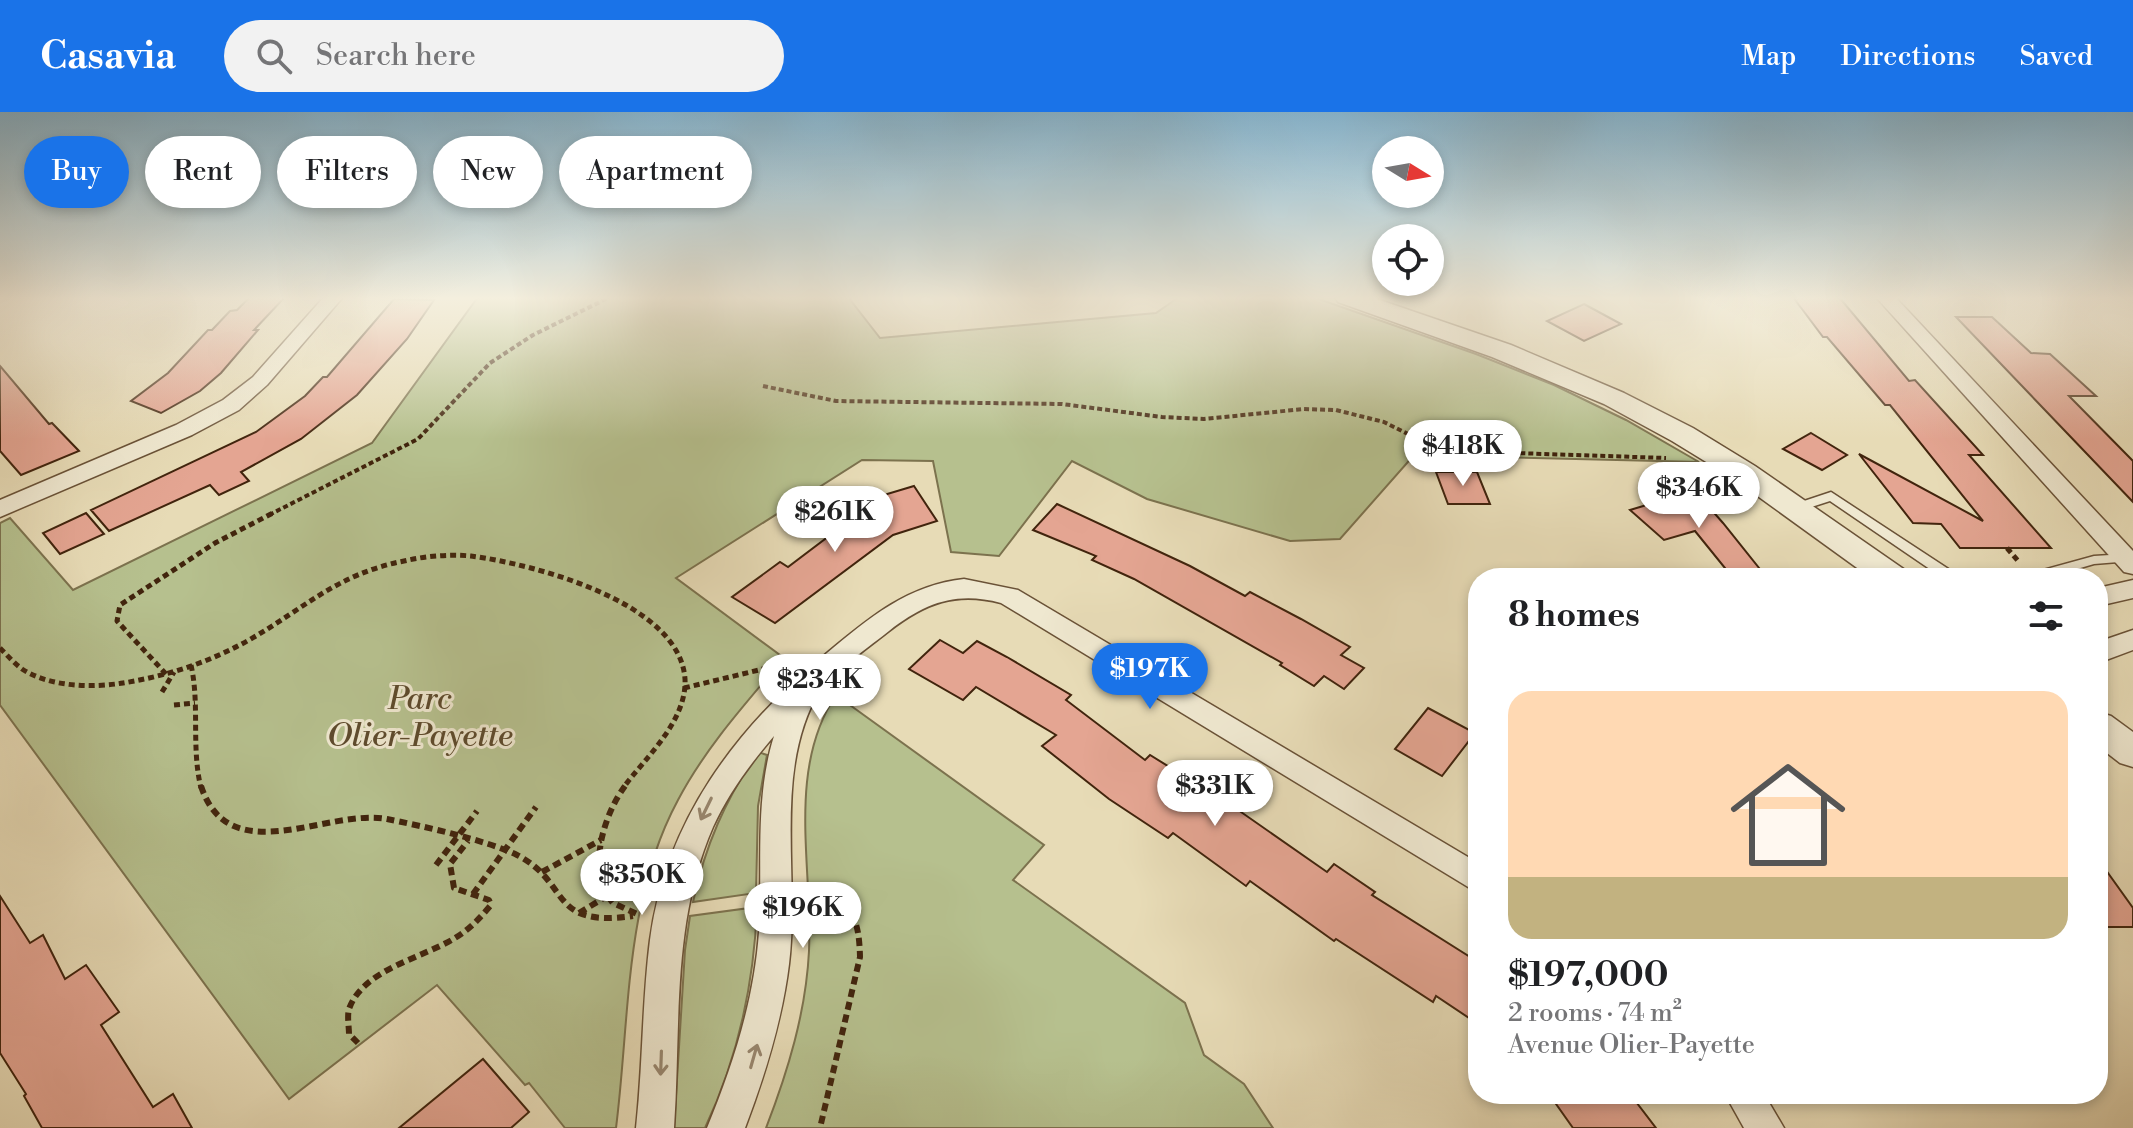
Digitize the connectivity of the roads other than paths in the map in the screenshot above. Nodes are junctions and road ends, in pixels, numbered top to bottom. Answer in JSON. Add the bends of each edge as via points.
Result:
{"nodes":[{"id":1,"x":292,"y":344,"type":"edge"},
{"id":2,"x":1486,"y":344,"type":"edge"},
{"id":3,"x":1929,"y":344,"type":"edge"},
{"id":4,"x":1796,"y":508,"type":"junction"},
{"id":5,"x":0,"y":509,"type":"edge"},
{"id":6,"x":2130,"y":562,"type":"edge"},
{"id":7,"x":1879,"y":568,"type":"edge"},
{"id":8,"x":1935,"y":568,"type":"edge"},
{"id":9,"x":2066,"y":568,"type":"edge"},
{"id":10,"x":2133,"y":589,"type":"edge"},
{"id":11,"x":2108,"y":595,"type":"edge"},
{"id":12,"x":2133,"y":639,"type":"edge"},
{"id":13,"x":2108,"y":649,"type":"edge"},
{"id":14,"x":818,"y":676,"type":"junction"},
{"id":15,"x":2108,"y":733,"type":"edge"},
{"id":16,"x":2133,"y":752,"type":"edge"},
{"id":17,"x":1468,"y":873,"type":"edge"},
{"id":18,"x":1749,"y":1104,"type":"edge"},
{"id":19,"x":655,"y":1128,"type":"edge"},
{"id":20,"x":726,"y":1128,"type":"edge"},
{"id":21,"x":1765,"y":1128,"type":"edge"}],
"edges":[{"from":1,"to":5,"type":"street","via":[[231,405]]},
{"from":2,"to":4,"type":"street","via":[[1589,386],[1680,434]]},
{"from":3,"to":6,"type":"street"},
{"from":4,"to":7,"type":"street"},
{"from":4,"to":8,"type":"lane","via":[[1831,496]]},
{"from":6,"to":9,"type":"lane","via":[[2094,560]]},
{"from":10,"to":11,"type":"street"},
{"from":12,"to":13,"type":"street"},
{"from":14,"to":17,"type":"street","via":[[929,592],[961,586],[998,592]]},
{"from":14,"to":19,"type":"street","one_way":true,"via":[[747,743],[720,783],[687,854],[667,942]]},
{"from":20,"to":14,"type":"street","one_way":true,"via":[[751,1066],[769,991],[783,749],[794,716]]},
{"from":15,"to":16,"type":"street"},
{"from":18,"to":21,"type":"street"}]}
